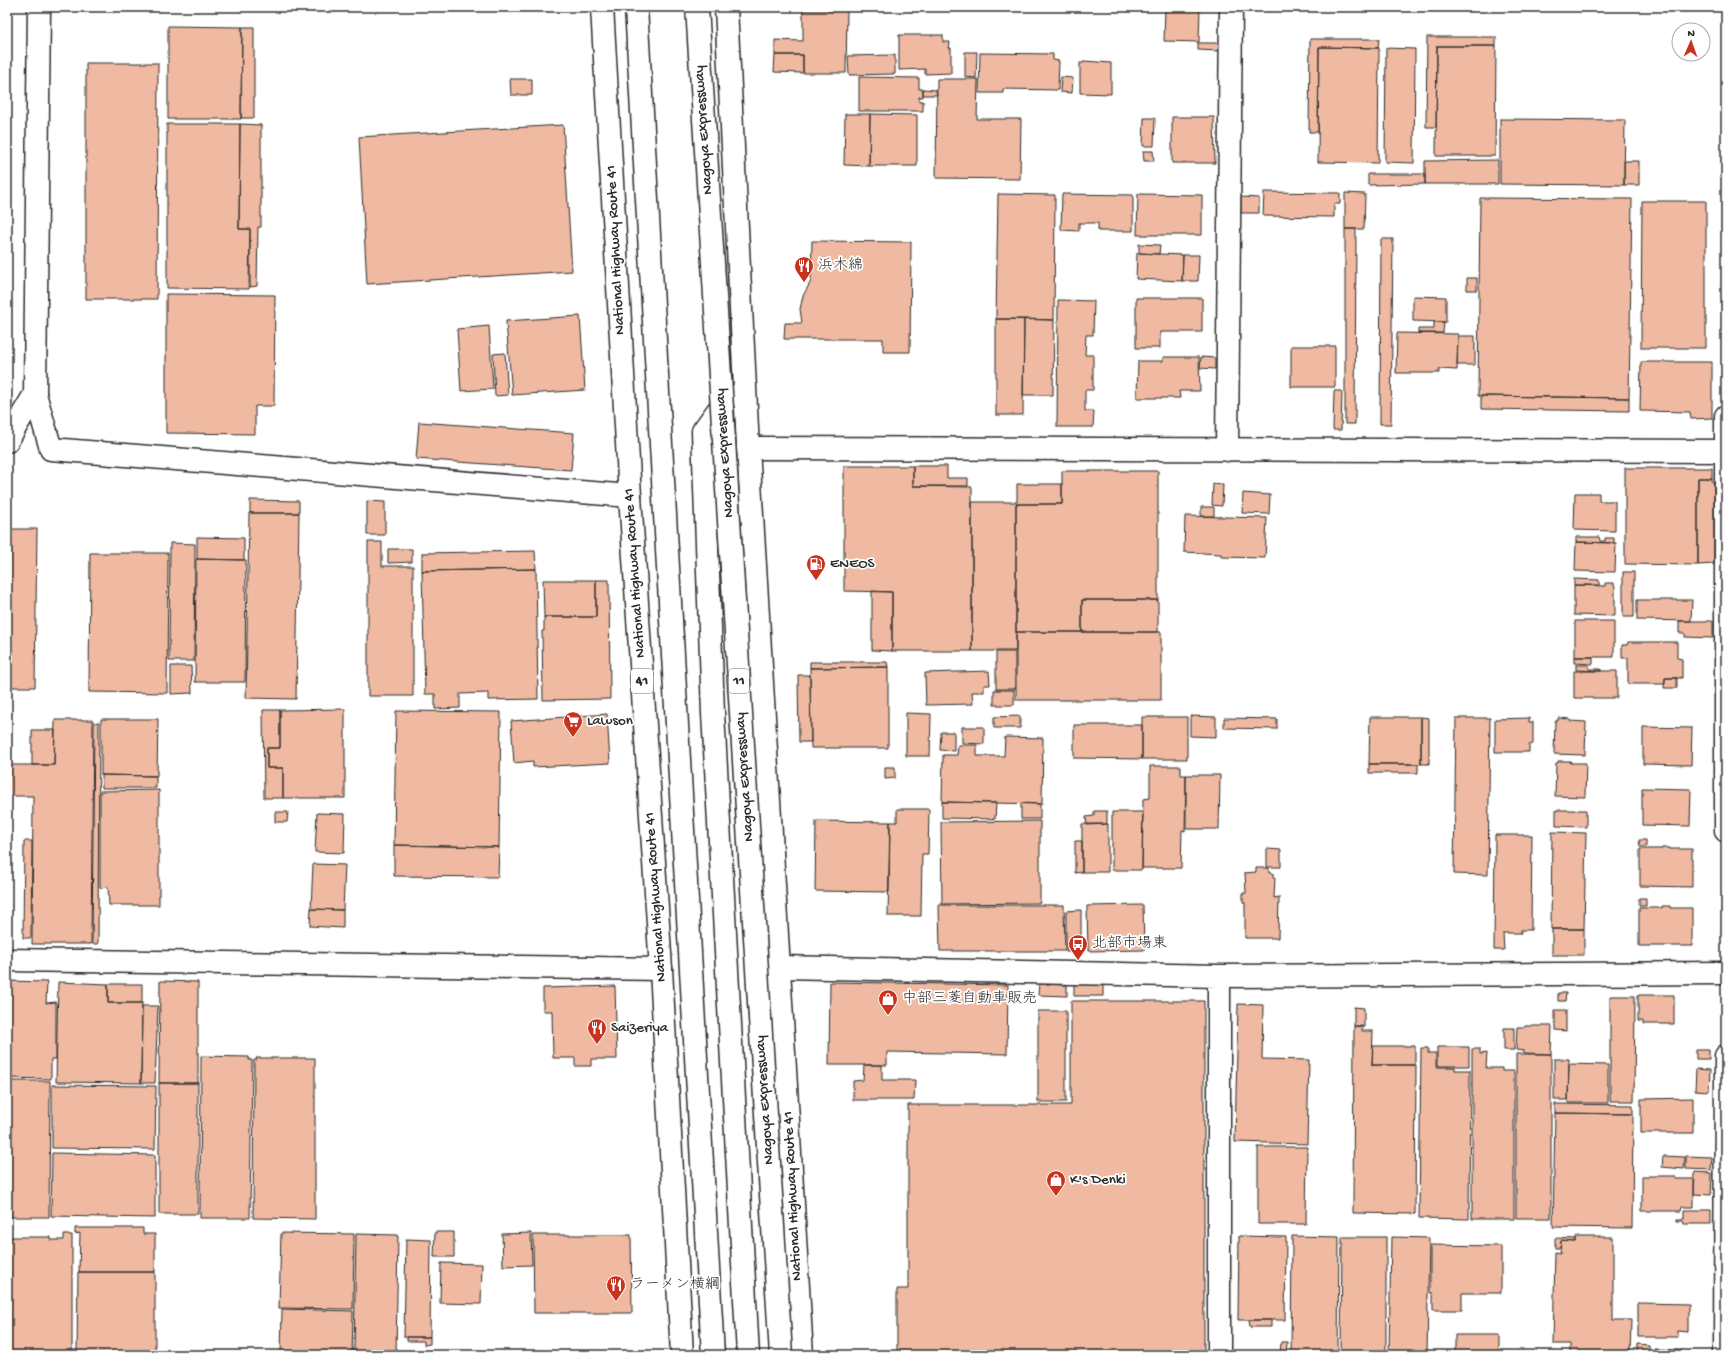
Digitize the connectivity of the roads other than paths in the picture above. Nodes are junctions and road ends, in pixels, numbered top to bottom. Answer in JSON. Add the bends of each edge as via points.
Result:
{"nodes":[{"id":1,"x":39,"y":7,"type":"edge"},
{"id":2,"x":602,"y":7,"type":"edge"},
{"id":3,"x":636,"y":7,"type":"edge"},
{"id":4,"x":697,"y":7,"type":"edge"},
{"id":5,"x":726,"y":7,"type":"edge"},
{"id":6,"x":1231,"y":7,"type":"edge"},
{"id":7,"x":727,"y":34,"type":"junction"},
{"id":8,"x":35,"y":394,"type":"junction"},
{"id":9,"x":1726,"y":416,"type":"edge"},
{"id":10,"x":7,"y":441,"type":"edge"},
{"id":11,"x":748,"y":448,"type":"junction"},
{"id":12,"x":1227,"y":450,"type":"junction"},
{"id":13,"x":1726,"y":451,"type":"edge"},
{"id":14,"x":630,"y":496,"type":"junction"},
{"id":15,"x":1726,"y":831,"type":"edge"},
{"id":16,"x":7,"y":960,"type":"edge"},
{"id":17,"x":780,"y":967,"type":"junction"},
{"id":18,"x":661,"y":969,"type":"junction"},
{"id":19,"x":1726,"y":973,"type":"edge"},
{"id":20,"x":1219,"y":976,"type":"junction"},
{"id":21,"x":1726,"y":1056,"type":"edge"},
{"id":22,"x":682,"y":1355,"type":"edge"},
{"id":23,"x":713,"y":1355,"type":"edge"},
{"id":24,"x":748,"y":1355,"type":"edge"},
{"id":25,"x":781,"y":1355,"type":"edge"},
{"id":26,"x":802,"y":1355,"type":"edge"},
{"id":27,"x":1218,"y":1355,"type":"edge"},
{"id":28,"x":1725,"y":1355,"type":"edge"}],
"edges":[{"from":1,"to":8,"type":"main road"},
{"from":2,"to":14,"type":"main road","name":"National Highway Route 41","number":"41"},
{"from":3,"to":23,"type":"main road"},
{"from":4,"to":25,"type":"main road","name":"Nagoya Expressway","number":"11","bridge":true},
{"from":5,"to":7,"type":"main road","name":"National Highway Route 41"},
{"from":6,"to":12,"type":"main road"},
{"from":7,"to":11,"type":"main road","name":"National Highway Route 41"},
{"from":7,"to":24,"type":"main road","via":[[707,66],[727,398],[703,431],[713,713]]},
{"from":8,"to":10,"type":"main road"},
{"from":8,"to":14,"type":"main road","via":[[51,449]]},
{"from":9,"to":13,"type":"main road"},
{"from":11,"to":12,"type":"main road"},
{"from":11,"to":17,"type":"main road","name":"National Highway Route 41"},
{"from":12,"to":13,"type":"main road"},
{"from":13,"to":15,"type":"main road"},
{"from":14,"to":18,"type":"main road","name":"National Highway Route 41","number":"41"},
{"from":16,"to":18,"type":"main road"},
{"from":17,"to":20,"type":"main road"},
{"from":17,"to":26,"type":"main road","name":"National Highway Route 41"},
{"from":18,"to":22,"type":"main road","name":"National Highway Route 41","number":"41"},
{"from":19,"to":20,"type":"main road"},
{"from":20,"to":27,"type":"main road"},
{"from":21,"to":28,"type":"main road"}]}
